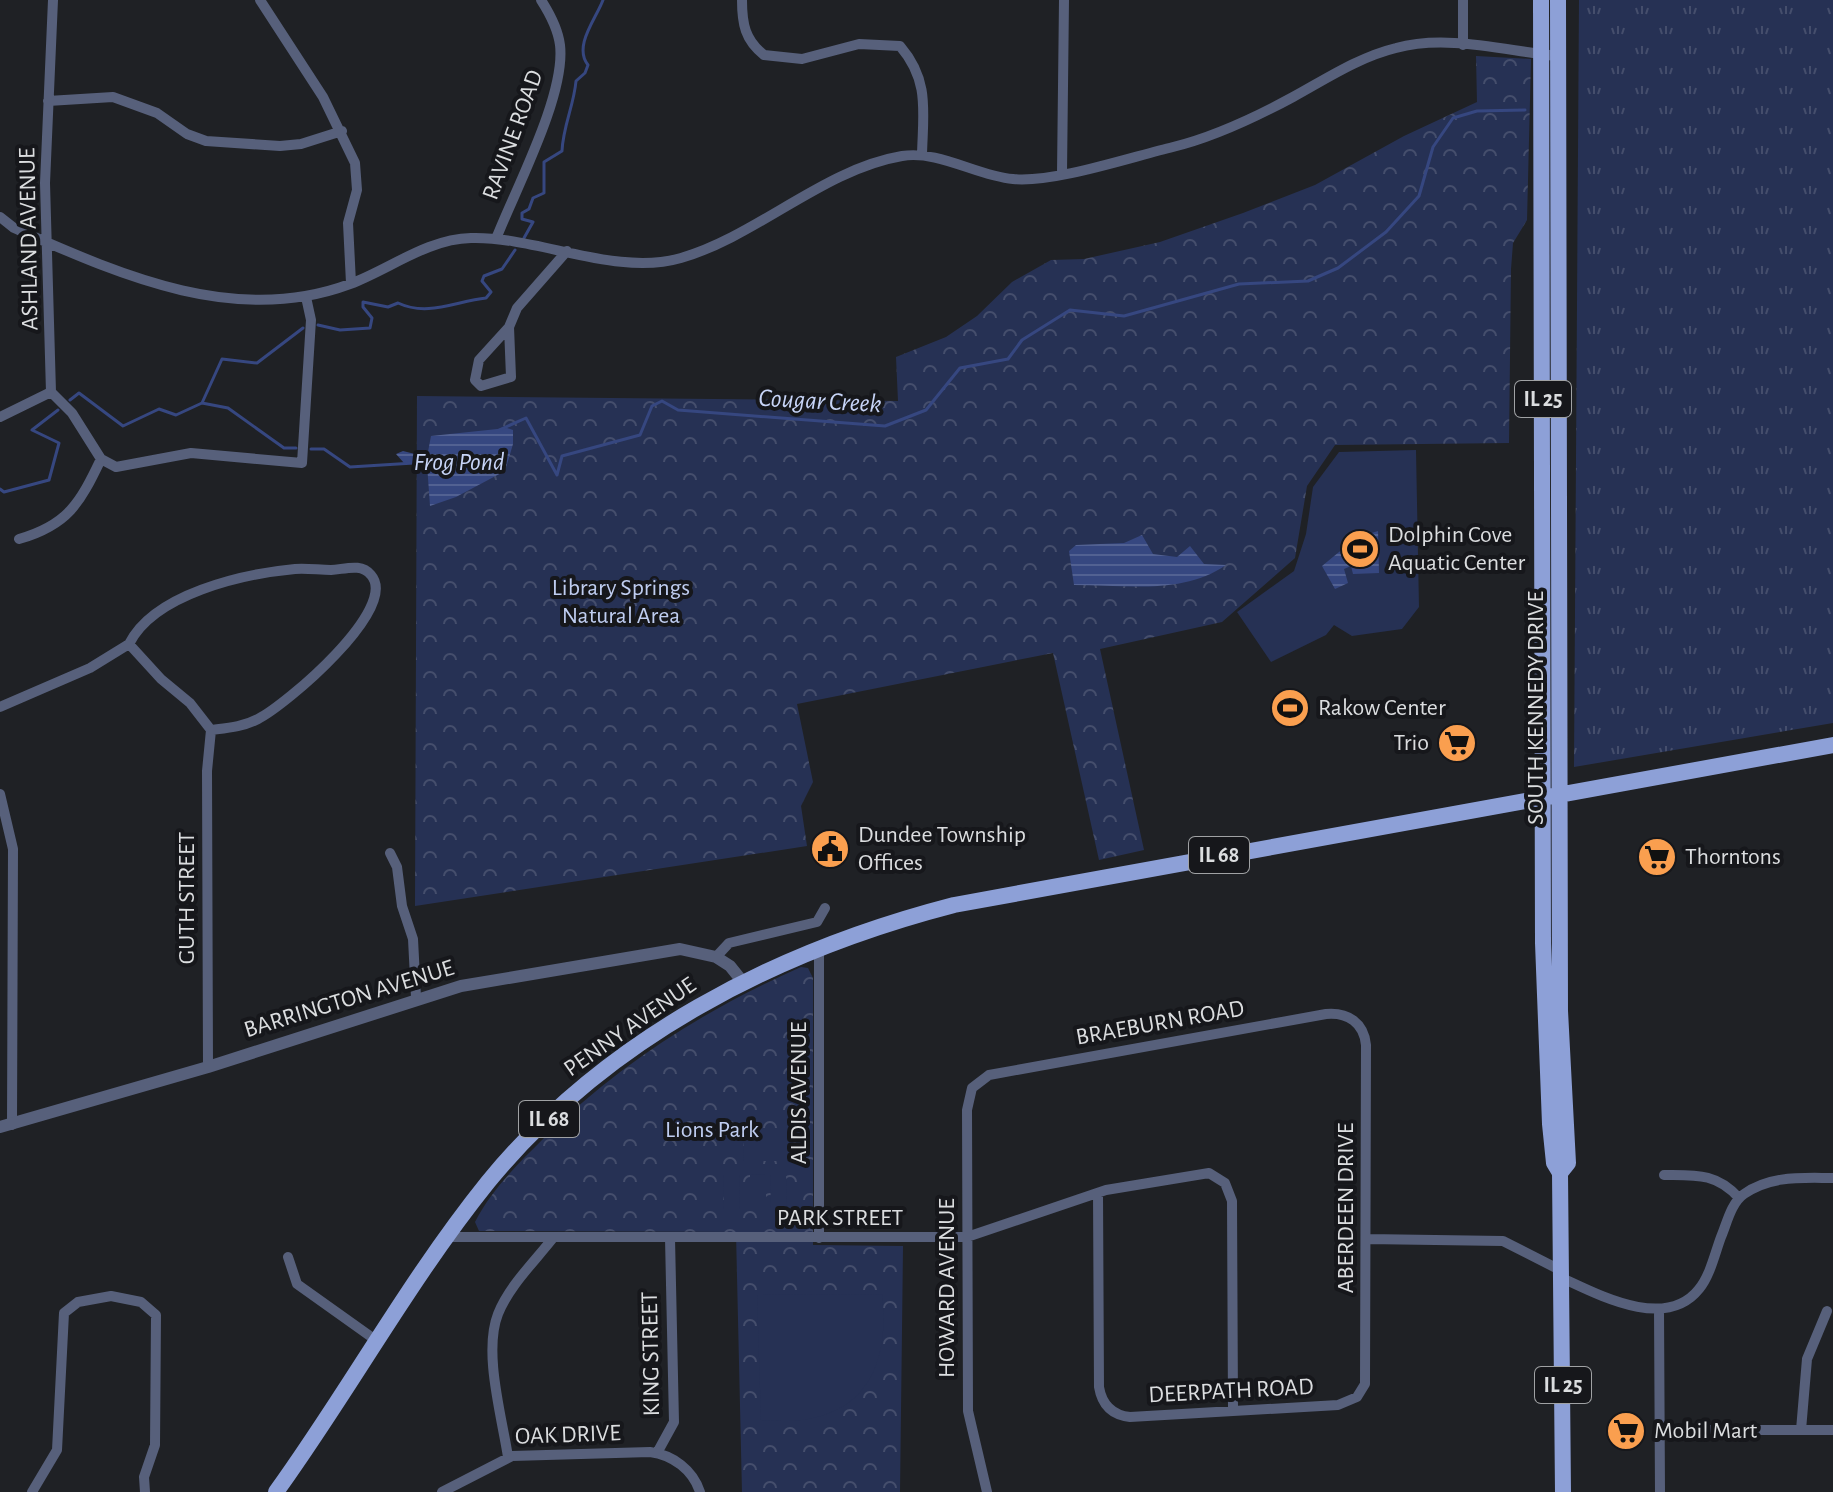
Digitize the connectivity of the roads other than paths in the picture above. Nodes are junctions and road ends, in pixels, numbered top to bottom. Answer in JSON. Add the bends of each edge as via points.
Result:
{"nodes":[{"id":1,"x":53,"y":0,"type":"edge"},
{"id":2,"x":260,"y":0,"type":"edge"},
{"id":3,"x":541,"y":0,"type":"edge"},
{"id":4,"x":742,"y":0,"type":"edge"},
{"id":5,"x":1064,"y":0,"type":"edge"},
{"id":6,"x":1463,"y":0,"type":"edge"},
{"id":7,"x":1541,"y":0,"type":"edge"},
{"id":8,"x":1558,"y":0,"type":"edge"},
{"id":9,"x":1463,"y":45,"type":"junction"},
{"id":10,"x":1549,"y":55,"type":"junction"},
{"id":11,"x":48,"y":101,"type":"junction"},
{"id":12,"x":342,"y":131,"type":"junction"},
{"id":13,"x":922,"y":155,"type":"junction"},
{"id":14,"x":1062,"y":173,"type":"junction"},
{"id":15,"x":0,"y":217,"type":"edge"},
{"id":16,"x":496,"y":239,"type":"junction"},
{"id":17,"x":49,"y":243,"type":"junction"},
{"id":18,"x":567,"y":251,"type":"junction"},
{"id":19,"x":351,"y":283,"type":"junction"},
{"id":20,"x":306,"y":297,"type":"junction"},
{"id":21,"x":509,"y":327,"type":"junction"},
{"id":22,"x":51,"y":392,"type":"junction"},
{"id":23,"x":0,"y":417,"type":"edge"},
{"id":24,"x":101,"y":459,"type":"junction"},
{"id":25,"x":19,"y":539,"type":"dead end"},
{"id":26,"x":129,"y":644,"type":"junction"},
{"id":27,"x":0,"y":707,"type":"edge"},
{"id":28,"x":211,"y":730,"type":"junction"},
{"id":29,"x":1833,"y":745,"type":"edge"},
{"id":30,"x":0,"y":794,"type":"edge"},
{"id":31,"x":1561,"y":794,"type":"junction"},
{"id":32,"x":1543,"y":797,"type":"junction"},
{"id":33,"x":390,"y":853,"type":"dead end"},
{"id":34,"x":825,"y":908,"type":"dead end"},
{"id":35,"x":819,"y":948,"type":"junction"},
{"id":36,"x":716,"y":957,"type":"junction"},
{"id":37,"x":742,"y":981,"type":"junction"},
{"id":38,"x":416,"y":997,"type":"junction"},
{"id":39,"x":1354,"y":1020,"type":"joint"},
{"id":40,"x":208,"y":1067,"type":"junction"},
{"id":41,"x":975,"y":1084,"type":"joint"},
{"id":42,"x":6,"y":1126,"type":"edge"},
{"id":43,"x":1560,"y":1173,"type":"junction"},
{"id":44,"x":1664,"y":1175,"type":"dead end"},
{"id":45,"x":1833,"y":1178,"type":"edge"},
{"id":46,"x":1098,"y":1193,"type":"junction"},
{"id":47,"x":1739,"y":1198,"type":"junction"},
{"id":48,"x":447,"y":1237,"type":"junction"},
{"id":49,"x":967,"y":1237,"type":"junction"},
{"id":50,"x":553,"y":1238,"type":"junction"},
{"id":51,"x":670,"y":1238,"type":"junction"},
{"id":52,"x":819,"y":1238,"type":"junction"},
{"id":53,"x":1367,"y":1239,"type":"junction"},
{"id":54,"x":288,"y":1257,"type":"dead end"},
{"id":55,"x":1562,"y":1274,"type":"junction"},
{"id":56,"x":1659,"y":1310,"type":"junction"},
{"id":57,"x":1827,"y":1311,"type":"dead end"},
{"id":58,"x":377,"y":1341,"type":"junction"},
{"id":59,"x":1357,"y":1397,"type":"joint"},
{"id":60,"x":1233,"y":1410,"type":"junction"},
{"id":61,"x":1660,"y":1430,"type":"junction"},
{"id":62,"x":1801,"y":1430,"type":"junction"},
{"id":63,"x":1833,"y":1430,"type":"edge"},
{"id":64,"x":657,"y":1453,"type":"junction"},
{"id":65,"x":508,"y":1457,"type":"junction"},
{"id":66,"x":32,"y":1492,"type":"edge"},
{"id":67,"x":145,"y":1492,"type":"edge"},
{"id":68,"x":276,"y":1492,"type":"edge"},
{"id":69,"x":442,"y":1492,"type":"edge"},
{"id":70,"x":700,"y":1492,"type":"edge"},
{"id":71,"x":987,"y":1492,"type":"edge"},
{"id":72,"x":1563,"y":1492,"type":"edge"},
{"id":73,"x":1660,"y":1492,"type":"edge"}],
"edges":[{"from":1,"to":11,"type":"street","name":"ASHLAND AVENUE"},
{"from":2,"to":12,"type":"street"},
{"from":3,"to":16,"type":"street","name":"RAVINE ROAD","via":[[560,45],[559,76]]},
{"from":4,"to":13,"type":"street","via":[[746,34],[764,55],[802,59],[840,47],[900,46],[916,65],[923,97]]},
{"from":5,"to":14,"type":"street"},
{"from":6,"to":9,"type":"street"},
{"from":7,"to":10,"type":"main road","name":"SOUTH KENNEDY DRIVE","number":"IL 25"},
{"from":8,"to":10,"type":"main road","name":"SOUTH KENNEDY DRIVE","number":"IL 25"},
{"from":9,"to":10,"type":"street"},
{"from":9,"to":14,"type":"street","via":[[1411,45],[1375,54],[1253,118],[1179,146]]},
{"from":10,"to":31,"type":"main road","name":"SOUTH KENNEDY DRIVE","number":"IL 25"},
{"from":10,"to":32,"type":"main road","name":"SOUTH KENNEDY DRIVE","number":"IL 25"},
{"from":11,"to":12,"type":"street","via":[[113,97],[157,113],[206,141],[280,146]]},
{"from":11,"to":17,"type":"street","name":"ASHLAND AVENUE"},
{"from":12,"to":19,"type":"street","via":[[358,174],[348,223]]},
{"from":13,"to":14,"type":"street","via":[[1015,179]]},
{"from":13,"to":18,"type":"street","via":[[869,165],[720,244],[674,260],[636,262]]},
{"from":15,"to":17,"type":"street"},
{"from":16,"to":18,"type":"street"},
{"from":16,"to":19,"type":"street","via":[[467,237],[435,244]]},
{"from":17,"to":20,"type":"street","via":[[188,292],[260,300]]},
{"from":17,"to":22,"type":"street","name":"ASHLAND AVENUE"},
{"from":18,"to":21,"type":"street","via":[[517,308]]},
{"from":19,"to":20,"type":"street"},
{"from":20,"to":24,"type":"street","via":[[311,332],[302,463],[191,453],[116,467]]},
{"from":21,"to":21,"type":"street","via":[[511,377],[481,386],[475,368]]},
{"from":22,"to":23,"type":"street"},
{"from":22,"to":24,"type":"street","via":[[72,413]]},
{"from":24,"to":25,"type":"street","via":[[68,516]]},
{"from":26,"to":27,"type":"street","via":[[90,668]]},
{"from":26,"to":28,"type":"street"},
{"from":26,"to":28,"type":"street","via":[[146,618],[208,588],[292,569],[355,567],[372,576],[377,587],[374,605],[348,643],[272,711],[243,725]]},
{"from":28,"to":40,"type":"street","name":"GUTH STREET"},
{"from":29,"to":31,"type":"main road","number":"IL 68"},
{"from":30,"to":42,"type":"street","via":[[13,849]]},
{"from":31,"to":32,"type":"main road","number":"IL 68"},
{"from":31,"to":43,"type":"main road","name":"SOUTH KENNEDY DRIVE","number":"IL 25","via":[[1560,1011],[1568,1163]]},
{"from":32,"to":35,"type":"main road","name":"PENNY AVENUE","number":"IL 68","via":[[954,905]]},
{"from":32,"to":43,"type":"main road","name":"SOUTH KENNEDY DRIVE","number":"IL 25","via":[[1547,1057],[1554,1163]]},
{"from":33,"to":38,"type":"street","via":[[413,939]]},
{"from":34,"to":36,"type":"street","via":[[819,921],[729,943]]},
{"from":35,"to":37,"type":"main road","name":"PENNY AVENUE","number":"IL 68"},
{"from":35,"to":52,"type":"street","name":"ALDIS AVENUE"},
{"from":36,"to":37,"type":"street"},
{"from":36,"to":38,"type":"street","name":"BARRINGTON AVENUE","via":[[690,950],[659,951]]},
{"from":37,"to":48,"type":"main road","name":"PENNY AVENUE","number":"IL 68","via":[[646,1040],[579,1091],[491,1180]]},
{"from":38,"to":40,"type":"street","name":"BARRINGTON AVENUE"},
{"from":39,"to":41,"type":"street","name":"BRAEBURN ROAD","via":[[1326,1014],[995,1073]]},
{"from":39,"to":53,"type":"street","name":"ABERDEEN DRIVE","via":[[1365,1041]]},
{"from":40,"to":42,"type":"street","name":"BARRINGTON AVENUE"},
{"from":41,"to":49,"type":"street","name":"HOWARD AVENUE","via":[[967,1105]]},
{"from":43,"to":55,"type":"main road","name":"SOUTH KENNEDY DRIVE","number":"IL 25"},
{"from":44,"to":47,"type":"street","via":[[1710,1176]]},
{"from":45,"to":47,"type":"street","via":[[1776,1179]]},
{"from":46,"to":49,"type":"street","name":"PARK STREET"},
{"from":46,"to":60,"type":"street","name":"DEERPATH ROAD","via":[[1099,1387],[1109,1408],[1130,1417]]},
{"from":46,"to":60,"type":"street","name":"PARK STREET","via":[[1196,1173],[1222,1180],[1232,1201]]},
{"from":47,"to":56,"type":"street","via":[[1700,1288]]},
{"from":48,"to":50,"type":"street","name":"PARK STREET"},
{"from":48,"to":58,"type":"main road","name":"PENNY AVENUE","number":"IL 68"},
{"from":49,"to":52,"type":"street","name":"PARK STREET"},
{"from":49,"to":71,"type":"street","name":"HOWARD AVENUE","via":[[969,1418]]},
{"from":50,"to":51,"type":"street","name":"PARK STREET"},
{"from":50,"to":65,"type":"street","via":[[495,1323],[494,1359]]},
{"from":51,"to":52,"type":"street","name":"PARK STREET"},
{"from":51,"to":64,"type":"street","name":"KING STREET","via":[[674,1420]]},
{"from":53,"to":55,"type":"street","via":[[1503,1241]]},
{"from":53,"to":59,"type":"street","name":"ABERDEEN DRIVE","via":[[1366,1372]]},
{"from":54,"to":58,"type":"street","via":[[297,1284]]},
{"from":55,"to":56,"type":"street","via":[[1611,1300]]},
{"from":55,"to":72,"type":"main road","name":"SOUTH KENNEDY DRIVE","number":"IL 25"},
{"from":56,"to":61,"type":"street"},
{"from":57,"to":62,"type":"street","via":[[1807,1359]]},
{"from":58,"to":68,"type":"main road","name":"PENNY AVENUE","number":"IL 68"},
{"from":59,"to":60,"type":"street","name":"DEERPATH ROAD","via":[[1338,1405]]},
{"from":61,"to":62,"type":"street"},
{"from":61,"to":73,"type":"street"},
{"from":62,"to":63,"type":"street"},
{"from":64,"to":65,"type":"street","name":"OAK DRIVE"},
{"from":64,"to":70,"type":"street","via":[[687,1469]]},
{"from":65,"to":69,"type":"street","name":"OAK DRIVE"},
{"from":66,"to":67,"type":"street","via":[[57,1450],[64,1313],[78,1302],[111,1296],[141,1302],[157,1321],[155,1445],[144,1477]]}]}
